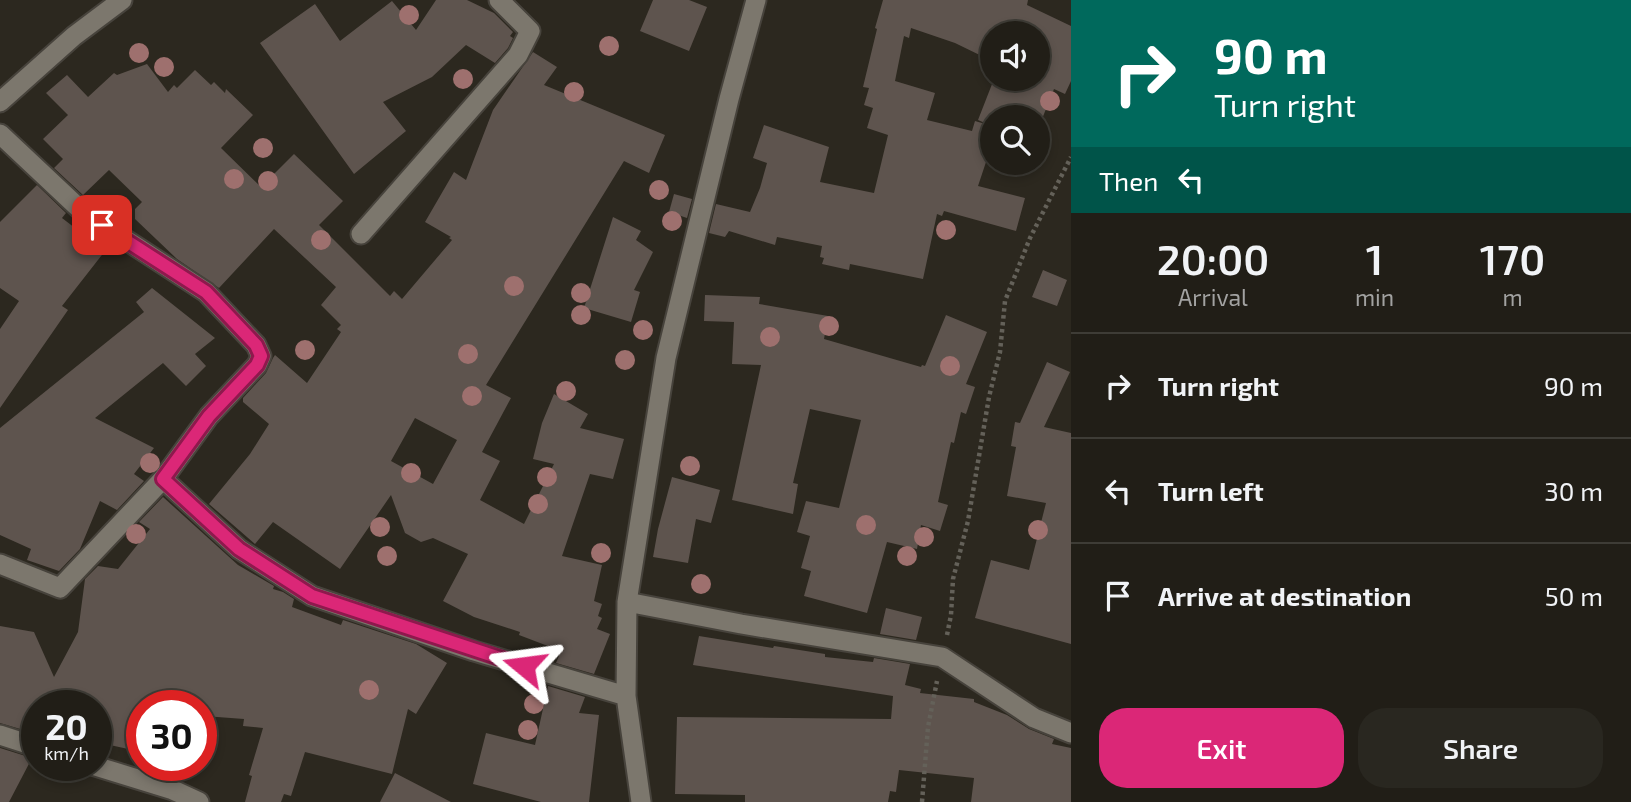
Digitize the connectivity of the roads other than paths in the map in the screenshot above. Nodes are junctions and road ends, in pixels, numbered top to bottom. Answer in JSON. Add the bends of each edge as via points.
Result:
{"nodes":[{"id":1,"x":122,"y":0,"type":"edge"},
{"id":2,"x":499,"y":0,"type":"edge"},
{"id":3,"x":756,"y":0,"type":"edge"},
{"id":4,"x":0,"y":102,"type":"edge"},
{"id":5,"x":0,"y":134,"type":"edge"},
{"id":6,"x":361,"y":234,"type":"dead end"},
{"id":7,"x":163,"y":479,"type":"junction"},
{"id":8,"x":0,"y":564,"type":"edge"},
{"id":9,"x":627,"y":602,"type":"junction"},
{"id":10,"x":626,"y":696,"type":"junction"},
{"id":11,"x":1071,"y":733,"type":"edge"},
{"id":12,"x":0,"y":735,"type":"edge"},
{"id":13,"x":21,"y":742,"type":"edge"},
{"id":14,"x":112,"y":771,"type":"edge"},
{"id":15,"x":199,"y":802,"type":"edge"},
{"id":16,"x":641,"y":802,"type":"edge"}],
"edges":[{"from":1,"to":4,"type":"street"},
{"from":2,"to":6,"type":"street","via":[[530,31],[518,55]]},
{"from":3,"to":9,"type":"street","via":[[666,358]]},
{"from":5,"to":7,"type":"street","via":[[83,212],[206,292],[256,345],[261,356],[257,365],[209,416]]},
{"from":7,"to":8,"type":"street","via":[[61,587]]},
{"from":7,"to":10,"type":"street","via":[[239,549],[312,596]]},
{"from":9,"to":10,"type":"street"},
{"from":9,"to":11,"type":"street","via":[[942,657],[1034,718]]},
{"from":10,"to":16,"type":"street"},
{"from":12,"to":13,"type":"street"},
{"from":14,"to":15,"type":"street"}]}
